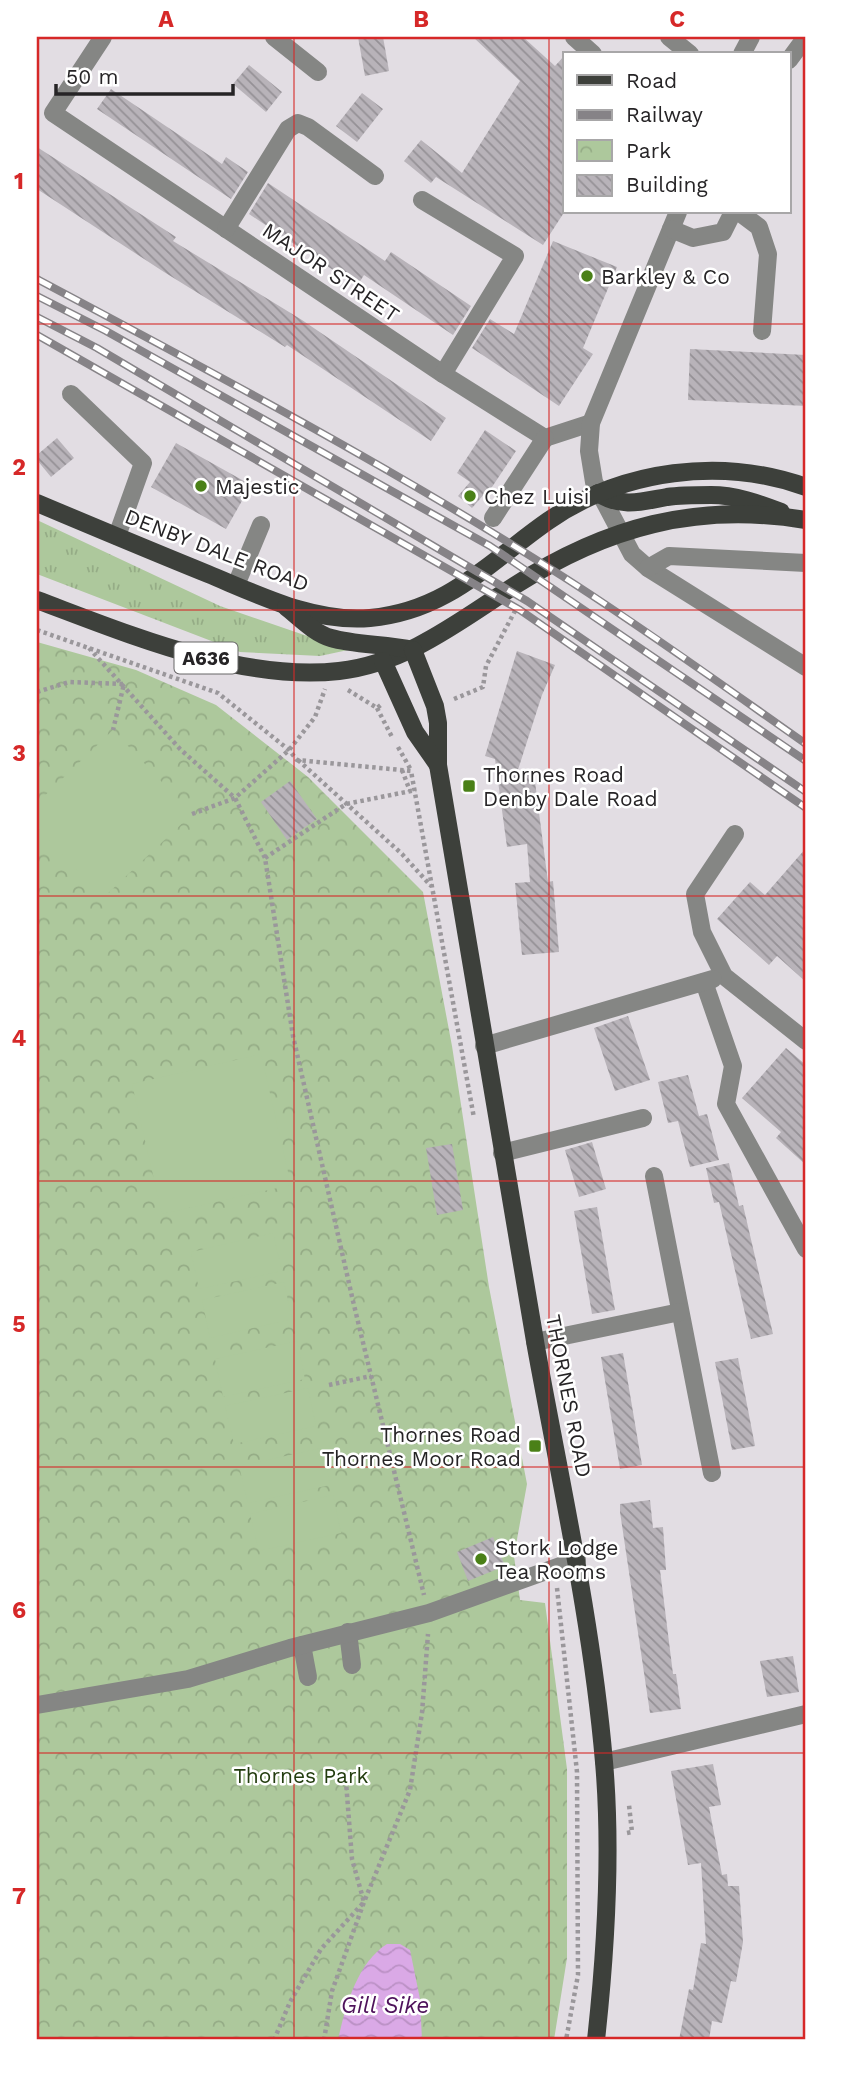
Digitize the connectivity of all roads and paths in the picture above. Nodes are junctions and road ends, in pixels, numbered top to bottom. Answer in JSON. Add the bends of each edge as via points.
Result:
{"nodes":[{"id":1,"x":103,"y":37,"type":"edge"},
{"id":2,"x":274,"y":37,"type":"edge"},
{"id":3,"x":575,"y":37,"type":"edge"},
{"id":4,"x":669,"y":37,"type":"edge"},
{"id":5,"x":806,"y":37,"type":"edge"},
{"id":6,"x":591,"y":52,"type":"edge"},
{"id":7,"x":688,"y":52,"type":"edge"},
{"id":8,"x":790,"y":59,"type":"edge"},
{"id":9,"x":318,"y":72,"type":"dead end"},
{"id":10,"x":375,"y":176,"type":"dead end"},
{"id":11,"x":422,"y":200,"type":"dead end"},
{"id":12,"x":677,"y":214,"type":"edge"},
{"id":13,"x":732,"y":214,"type":"edge"},
{"id":14,"x":742,"y":214,"type":"edge"},
{"id":15,"x":226,"y":229,"type":"junction"},
{"id":16,"x":671,"y":229,"type":"junction"},
{"id":17,"x":762,"y":331,"type":"dead end"},
{"id":18,"x":443,"y":374,"type":"junction"},
{"id":19,"x":71,"y":394,"type":"dead end"},
{"id":20,"x":591,"y":423,"type":"junction"},
{"id":21,"x":545,"y":438,"type":"junction"},
{"id":22,"x":806,"y":487,"type":"edge"},
{"id":23,"x":598,"y":493,"type":"junction"},
{"id":24,"x":37,"y":503,"type":"edge"},
{"id":25,"x":493,"y":518,"type":"dead end"},
{"id":26,"x":800,"y":519,"type":"edge"},
{"id":27,"x":261,"y":525,"type":"dead end"},
{"id":28,"x":620,"y":533,"type":"junction"},
{"id":29,"x":117,"y":536,"type":"junction"},
{"id":30,"x":806,"y":563,"type":"edge"},
{"id":31,"x":648,"y":568,"type":"junction"},
{"id":32,"x":236,"y":585,"type":"junction"},
{"id":33,"x":523,"y":597,"type":"dead end"},
{"id":34,"x":37,"y":600,"type":"edge"},
{"id":35,"x":283,"y":605,"type":"junction"},
{"id":36,"x":398,"y":614,"type":"junction"},
{"id":37,"x":37,"y":630,"type":"edge"},
{"id":38,"x":87,"y":647,"type":"junction"},
{"id":39,"x":413,"y":650,"type":"junction"},
{"id":40,"x":384,"y":652,"type":"junction"},
{"id":41,"x":806,"y":667,"type":"edge"},
{"id":42,"x":327,"y":682,"type":"dead end"},
{"id":43,"x":124,"y":684,"type":"junction"},
{"id":44,"x":336,"y":686,"type":"dead end"},
{"id":45,"x":37,"y":692,"type":"edge"},
{"id":46,"x":396,"y":695,"type":"junction"},
{"id":47,"x":435,"y":706,"type":"junction"},
{"id":48,"x":113,"y":730,"type":"dead end"},
{"id":49,"x":289,"y":750,"type":"junction"},
{"id":50,"x":297,"y":760,"type":"junction"},
{"id":51,"x":438,"y":765,"type":"junction"},
{"id":52,"x":413,"y":791,"type":"junction"},
{"id":53,"x":235,"y":798,"type":"junction"},
{"id":54,"x":346,"y":804,"type":"junction"},
{"id":55,"x":192,"y":814,"type":"dead end"},
{"id":56,"x":735,"y":834,"type":"dead end"},
{"id":57,"x":264,"y":858,"type":"junction"},
{"id":58,"x":431,"y":886,"type":"junction"},
{"id":59,"x":724,"y":976,"type":"junction"},
{"id":60,"x":704,"y":982,"type":"junction"},
{"id":61,"x":806,"y":1041,"type":"edge"},
{"id":62,"x":484,"y":1046,"type":"junction"},
{"id":63,"x":643,"y":1118,"type":"dead end"},
{"id":64,"x":475,"y":1126,"type":"dead end"},
{"id":65,"x":502,"y":1153,"type":"junction"},
{"id":66,"x":654,"y":1176,"type":"dead end"},
{"id":67,"x":806,"y":1248,"type":"edge"},
{"id":68,"x":680,"y":1312,"type":"junction"},
{"id":69,"x":536,"y":1342,"type":"junction"},
{"id":70,"x":371,"y":1376,"type":"junction"},
{"id":71,"x":329,"y":1385,"type":"dead end"},
{"id":72,"x":712,"y":1473,"type":"dead end"},
{"id":73,"x":577,"y":1560,"type":"junction"},
{"id":74,"x":554,"y":1567,"type":"junction"},
{"id":75,"x":429,"y":1613,"type":"junction"},
{"id":76,"x":348,"y":1632,"type":"junction"},
{"id":77,"x":302,"y":1645,"type":"junction"},
{"id":78,"x":352,"y":1665,"type":"dead end"},
{"id":79,"x":308,"y":1678,"type":"dead end"},
{"id":80,"x":37,"y":1705,"type":"edge"},
{"id":81,"x":806,"y":1714,"type":"edge"},
{"id":82,"x":604,"y":1762,"type":"junction"},
{"id":83,"x":345,"y":1769,"type":"dead end"},
{"id":84,"x":364,"y":1902,"type":"junction"},
{"id":85,"x":274,"y":2040,"type":"edge"},
{"id":86,"x":324,"y":2040,"type":"edge"},
{"id":87,"x":566,"y":2040,"type":"edge"},
{"id":88,"x":596,"y":2040,"type":"edge"}],
"edges":[{"from":1,"to":15,"type":"street","name":"MAJOR STREET","via":[[53,113]]},
{"from":2,"to":9,"type":"street"},
{"from":3,"to":6,"type":"street"},
{"from":4,"to":7,"type":"street"},
{"from":5,"to":8,"type":"street"},
{"from":10,"to":15,"type":"street","via":[[298,123],[288,129]]},
{"from":11,"to":18,"type":"street","via":[[516,256]]},
{"from":12,"to":16,"type":"street"},
{"from":13,"to":16,"type":"street","via":[[723,232],[693,238]]},
{"from":14,"to":17,"type":"street","via":[[759,227],[768,254]]},
{"from":15,"to":18,"type":"street","name":"MAJOR STREET"},
{"from":16,"to":20,"type":"street"},
{"from":18,"to":21,"type":"street","name":"MAJOR STREET"},
{"from":19,"to":29,"type":"street","via":[[143,463]]},
{"from":20,"to":21,"type":"street"},
{"from":20,"to":23,"type":"street","via":[[589,451]]},
{"from":21,"to":25,"type":"street"},
{"from":22,"to":23,"type":"main road","name":"DENBY DALE ROAD","number":"A636","via":[[775,476],[685,470]]},
{"from":23,"to":26,"type":"main road","number":"A636","via":[[631,504],[670,496],[715,495],[755,501]]},
{"from":23,"to":28,"type":"street"},
{"from":23,"to":36,"type":"main road","name":"DENBY DALE ROAD","number":"A636","via":[[550,520],[466,585],[431,604]]},
{"from":24,"to":29,"type":"main road","name":"DENBY DALE ROAD","number":"A636"},
{"from":26,"to":28,"type":"main road","number":"A636","via":[[697,515]]},
{"from":27,"to":32,"type":"street"},
{"from":28,"to":31,"type":"street","via":[[632,554]]},
{"from":28,"to":39,"type":"main road","number":"A636","via":[[564,556]]},
{"from":29,"to":32,"type":"main road","name":"DENBY DALE ROAD","number":"A636"},
{"from":30,"to":31,"type":"street","via":[[669,556]]},
{"from":31,"to":41,"type":"street"},
{"from":32,"to":35,"type":"main road","name":"DENBY DALE ROAD","number":"A636"},
{"from":33,"to":47,"type":"path","via":[[486,666],[483,687]]},
{"from":34,"to":40,"type":"main road","number":"A636","via":[[213,661],[275,673],[337,671]]},
{"from":35,"to":36,"type":"main road","name":"DENBY DALE ROAD","number":"A636","via":[[341,617]]},
{"from":35,"to":40,"type":"main road","number":"A636","via":[[332,638]]},
{"from":36,"to":40,"type":"main road"},
{"from":37,"to":38,"type":"path"},
{"from":38,"to":43,"type":"path"},
{"from":38,"to":49,"type":"path","via":[[218,692]]},
{"from":39,"to":40,"type":"main road","number":"A636"},
{"from":39,"to":47,"type":"main road","name":"THORNES ROAD"},
{"from":40,"to":46,"type":"main road","name":"THORNES ROAD"},
{"from":42,"to":49,"type":"path","via":[[315,717]]},
{"from":43,"to":45,"type":"path","via":[[69,682]]},
{"from":43,"to":48,"type":"path"},
{"from":43,"to":53,"type":"path","via":[[180,750]]},
{"from":44,"to":46,"type":"path","via":[[377,708]]},
{"from":46,"to":51,"type":"main road","name":"THORNES ROAD"},
{"from":47,"to":51,"type":"main road","name":"THORNES ROAD"},
{"from":49,"to":50,"type":"path"},
{"from":49,"to":53,"type":"path"},
{"from":50,"to":52,"type":"path","via":[[411,771]]},
{"from":50,"to":54,"type":"path"},
{"from":51,"to":62,"type":"main road","name":"THORNES ROAD"},
{"from":52,"to":54,"type":"path"},
{"from":52,"to":58,"type":"path"},
{"from":53,"to":55,"type":"path"},
{"from":53,"to":57,"type":"path"},
{"from":54,"to":57,"type":"path"},
{"from":54,"to":58,"type":"path"},
{"from":56,"to":59,"type":"street","via":[[695,894],[702,932]]},
{"from":57,"to":70,"type":"path","via":[[293,1036]]},
{"from":58,"to":64,"type":"path"},
{"from":59,"to":60,"type":"street"},
{"from":59,"to":61,"type":"street"},
{"from":60,"to":62,"type":"street"},
{"from":60,"to":67,"type":"street","via":[[733,1066],[726,1104]]},
{"from":62,"to":65,"type":"main road","name":"THORNES ROAD"},
{"from":63,"to":65,"type":"street"},
{"from":65,"to":69,"type":"main road","name":"THORNES ROAD"},
{"from":66,"to":68,"type":"street"},
{"from":68,"to":69,"type":"street"},
{"from":68,"to":72,"type":"street"},
{"from":69,"to":73,"type":"main road","name":"THORNES ROAD"},
{"from":70,"to":71,"type":"path"},
{"from":70,"to":75,"type":"path"},
{"from":73,"to":74,"type":"street"},
{"from":73,"to":82,"type":"main road","name":"THORNES ROAD"},
{"from":74,"to":75,"type":"street"},
{"from":74,"to":87,"type":"path","via":[[577,1772],[578,1975]]},
{"from":75,"to":76,"type":"street"},
{"from":75,"to":84,"type":"path","via":[[422,1713],[410,1790]]},
{"from":76,"to":77,"type":"street"},
{"from":76,"to":78,"type":"street"},
{"from":77,"to":79,"type":"street"},
{"from":77,"to":80,"type":"street","via":[[188,1679]]},
{"from":81,"to":82,"type":"street"},
{"from":82,"to":88,"type":"main road","name":"THORNES ROAD","via":[[607,1835]]},
{"from":83,"to":84,"type":"path","via":[[352,1858]]},
{"from":84,"to":85,"type":"path","via":[[321,1949]]},
{"from":84,"to":86,"type":"path","via":[[332,1991]]}]}
